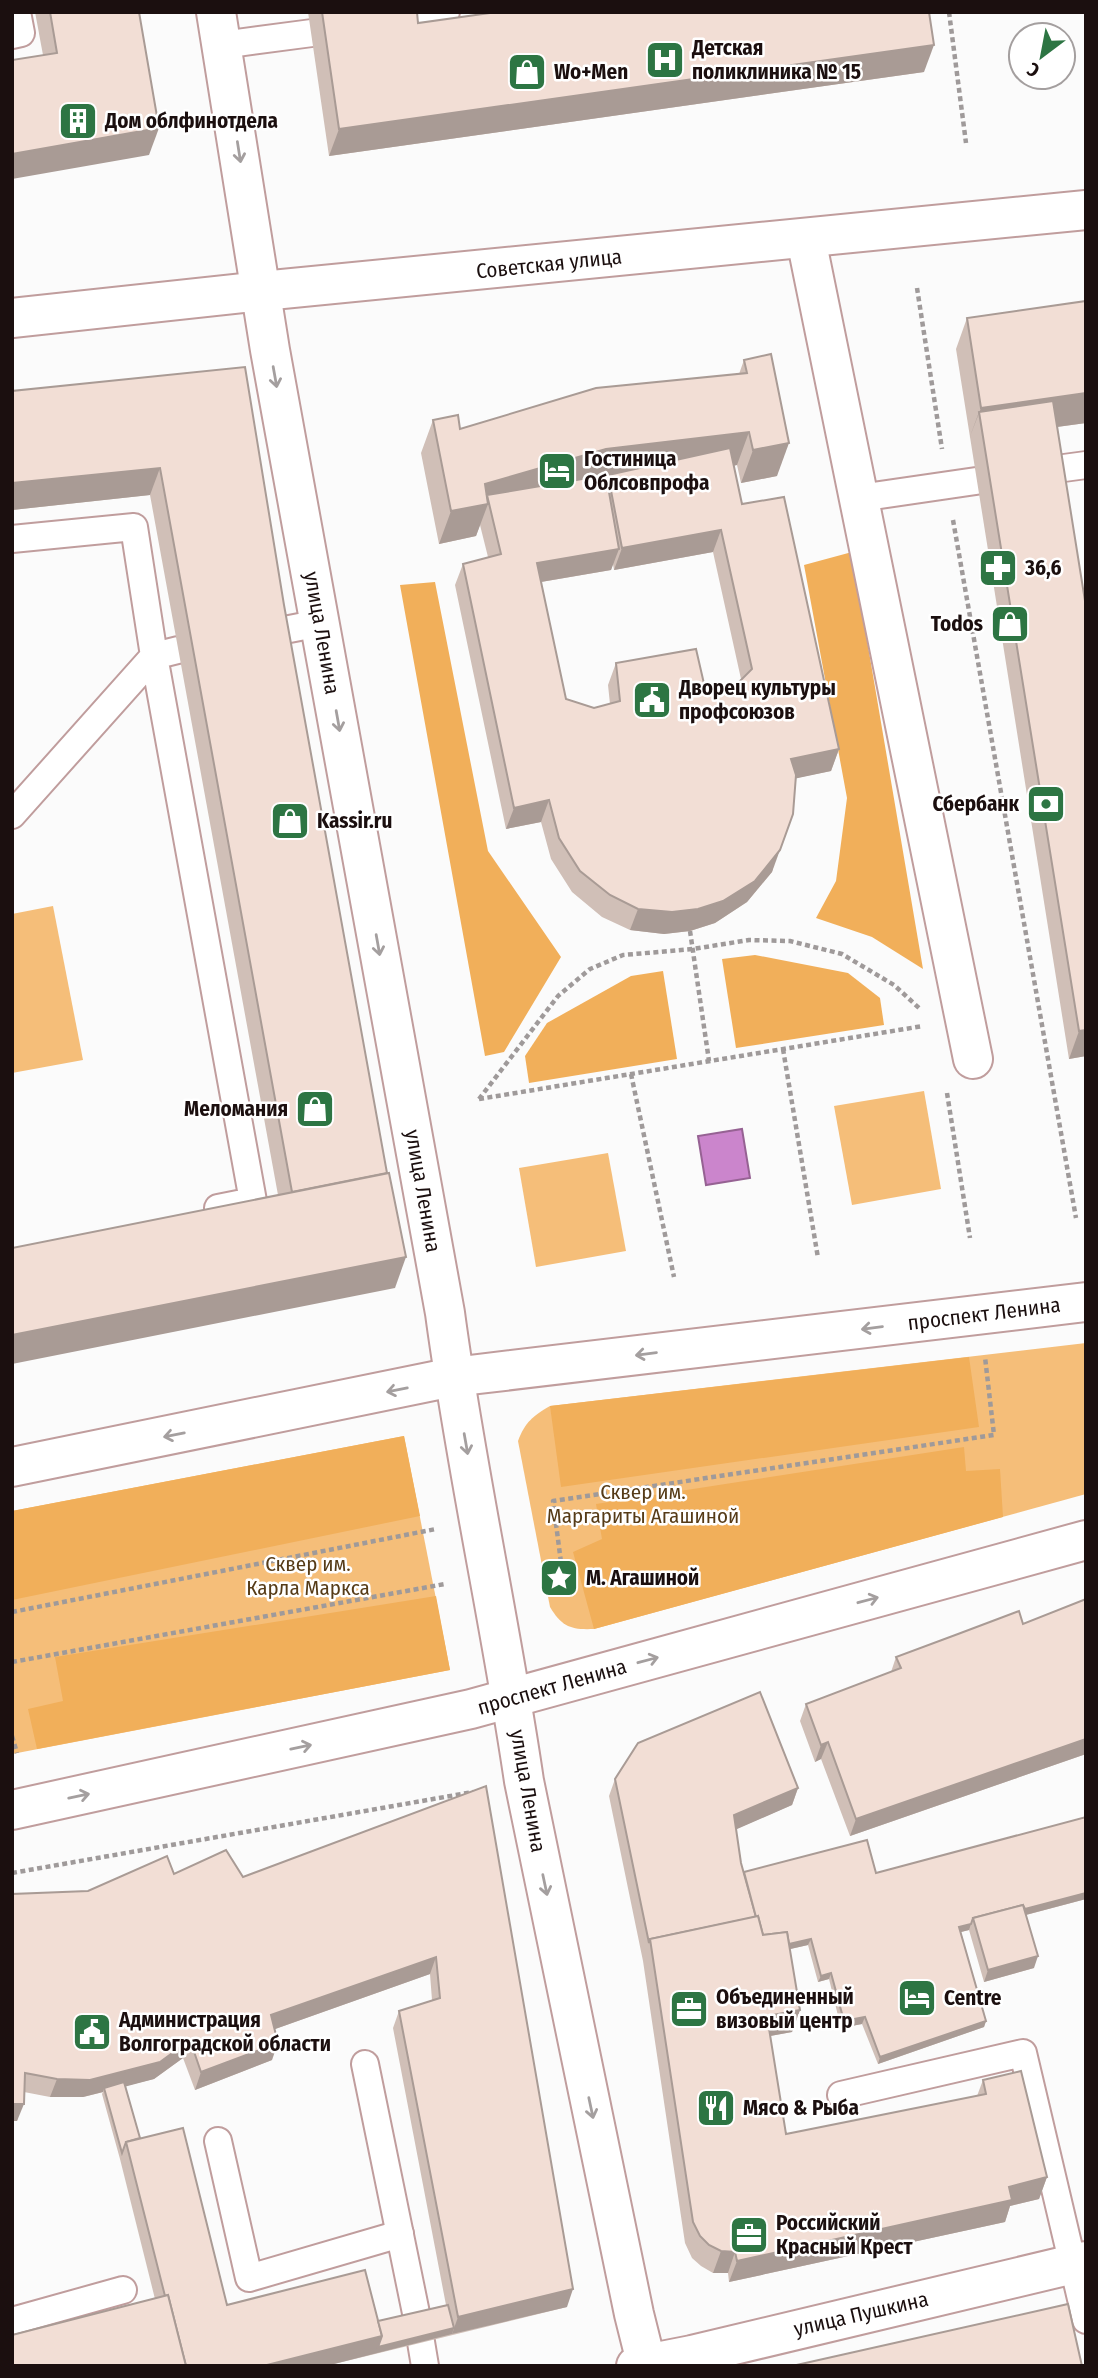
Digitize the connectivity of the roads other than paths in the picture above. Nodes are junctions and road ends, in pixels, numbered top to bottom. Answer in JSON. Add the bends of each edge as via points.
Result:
{"nodes":[{"id":1,"x":17,"y":12,"type":"edge"},
{"id":2,"x":446,"y":12,"type":"edge"},
{"id":3,"x":404,"y":18,"type":"edge"},
{"id":4,"x":219,"y":29,"type":"edge"},
{"id":5,"x":312,"y":33,"type":"dead end"},
{"id":6,"x":12,"y":35,"type":"edge"},
{"id":7,"x":1086,"y":210,"type":"edge"},
{"id":8,"x":806,"y":239,"type":"junction"},
{"id":9,"x":261,"y":291,"type":"junction"},
{"id":10,"x":12,"y":318,"type":"edge"},
{"id":11,"x":1086,"y":465,"type":"edge"},
{"id":12,"x":1049,"y":470,"type":"edge"},
{"id":13,"x":976,"y":481,"type":"dead end"},
{"id":14,"x":859,"y":498,"type":"junction"},
{"id":15,"x":12,"y":540,"type":"edge"},
{"id":16,"x":320,"y":623,"type":"junction"},
{"id":17,"x":274,"y":632,"type":"edge"},
{"id":18,"x":166,"y":653,"type":"junction"},
{"id":19,"x":12,"y":815,"type":"edge"},
{"id":20,"x":972,"y":1059,"type":"dead end"},
{"id":21,"x":199,"y":1213,"type":"edge"},
{"id":22,"x":1086,"y":1302,"type":"edge"},
{"id":23,"x":453,"y":1377,"type":"junction"},
{"id":24,"x":12,"y":1468,"type":"edge"},
{"id":25,"x":1086,"y":1540,"type":"edge"},
{"id":26,"x":512,"y":1698,"type":"junction"},
{"id":27,"x":12,"y":1810,"type":"edge"},
{"id":28,"x":365,"y":2064,"type":"dead end"},
{"id":29,"x":841,"y":2095,"type":"dead end"},
{"id":30,"x":218,"y":2141,"type":"dead end"},
{"id":31,"x":400,"y":2234,"type":"junction"},
{"id":32,"x":1079,"y":2262,"type":"edge"},
{"id":33,"x":123,"y":2290,"type":"dead end"},
{"id":34,"x":1086,"y":2320,"type":"edge"},
{"id":35,"x":12,"y":2321,"type":"edge"},
{"id":36,"x":421,"y":2342,"type":"edge"},
{"id":37,"x":643,"y":2365,"type":"edge"}],
"edges":[{"from":1,"to":6,"type":"lane","via":[[21,33]]},
{"from":2,"to":3,"type":"lane"},
{"from":4,"to":5,"type":"lane"},
{"from":4,"to":9,"type":"street","name":"улица Ленина","one_way":true},
{"from":7,"to":8,"type":"street","name":"Советская улица"},
{"from":8,"to":9,"type":"street","name":"Советская улица"},
{"from":8,"to":14,"type":"street"},
{"from":9,"to":10,"type":"street","name":"Советская улица"},
{"from":9,"to":16,"type":"street","name":"улица Ленина","one_way":true},
{"from":11,"to":12,"type":"lane"},
{"from":13,"to":14,"type":"lane"},
{"from":14,"to":20,"type":"street","via":[[950,1021]]},
{"from":15,"to":18,"type":"lane","via":[[134,527]]},
{"from":16,"to":17,"type":"lane"},
{"from":16,"to":23,"type":"street","name":"улица Ленина","one_way":true},
{"from":18,"to":19,"type":"lane"},
{"from":18,"to":21,"type":"lane","via":[[253,1201]]},
{"from":22,"to":23,"type":"street","name":"проспект Ленина","one_way":true},
{"from":23,"to":24,"type":"street","name":"проспект Ленина","one_way":true},
{"from":23,"to":26,"type":"street","name":"улица Ленина","one_way":true},
{"from":26,"to":25,"type":"street","name":"проспект Ленина","one_way":true},
{"from":27,"to":26,"type":"street","name":"проспект Ленина","one_way":true},
{"from":26,"to":37,"type":"street","name":"улица Ленина","one_way":true,"via":[[524,1781]]},
{"from":28,"to":31,"type":"lane"},
{"from":29,"to":32,"type":"lane","via":[[1023,2053]]},
{"from":30,"to":31,"type":"lane","via":[[248,2278]]},
{"from":31,"to":36,"type":"lane"},
{"from":32,"to":34,"type":"lane"},
{"from":32,"to":37,"type":"street","name":"улица Пушкина"},
{"from":33,"to":35,"type":"lane"}]}
